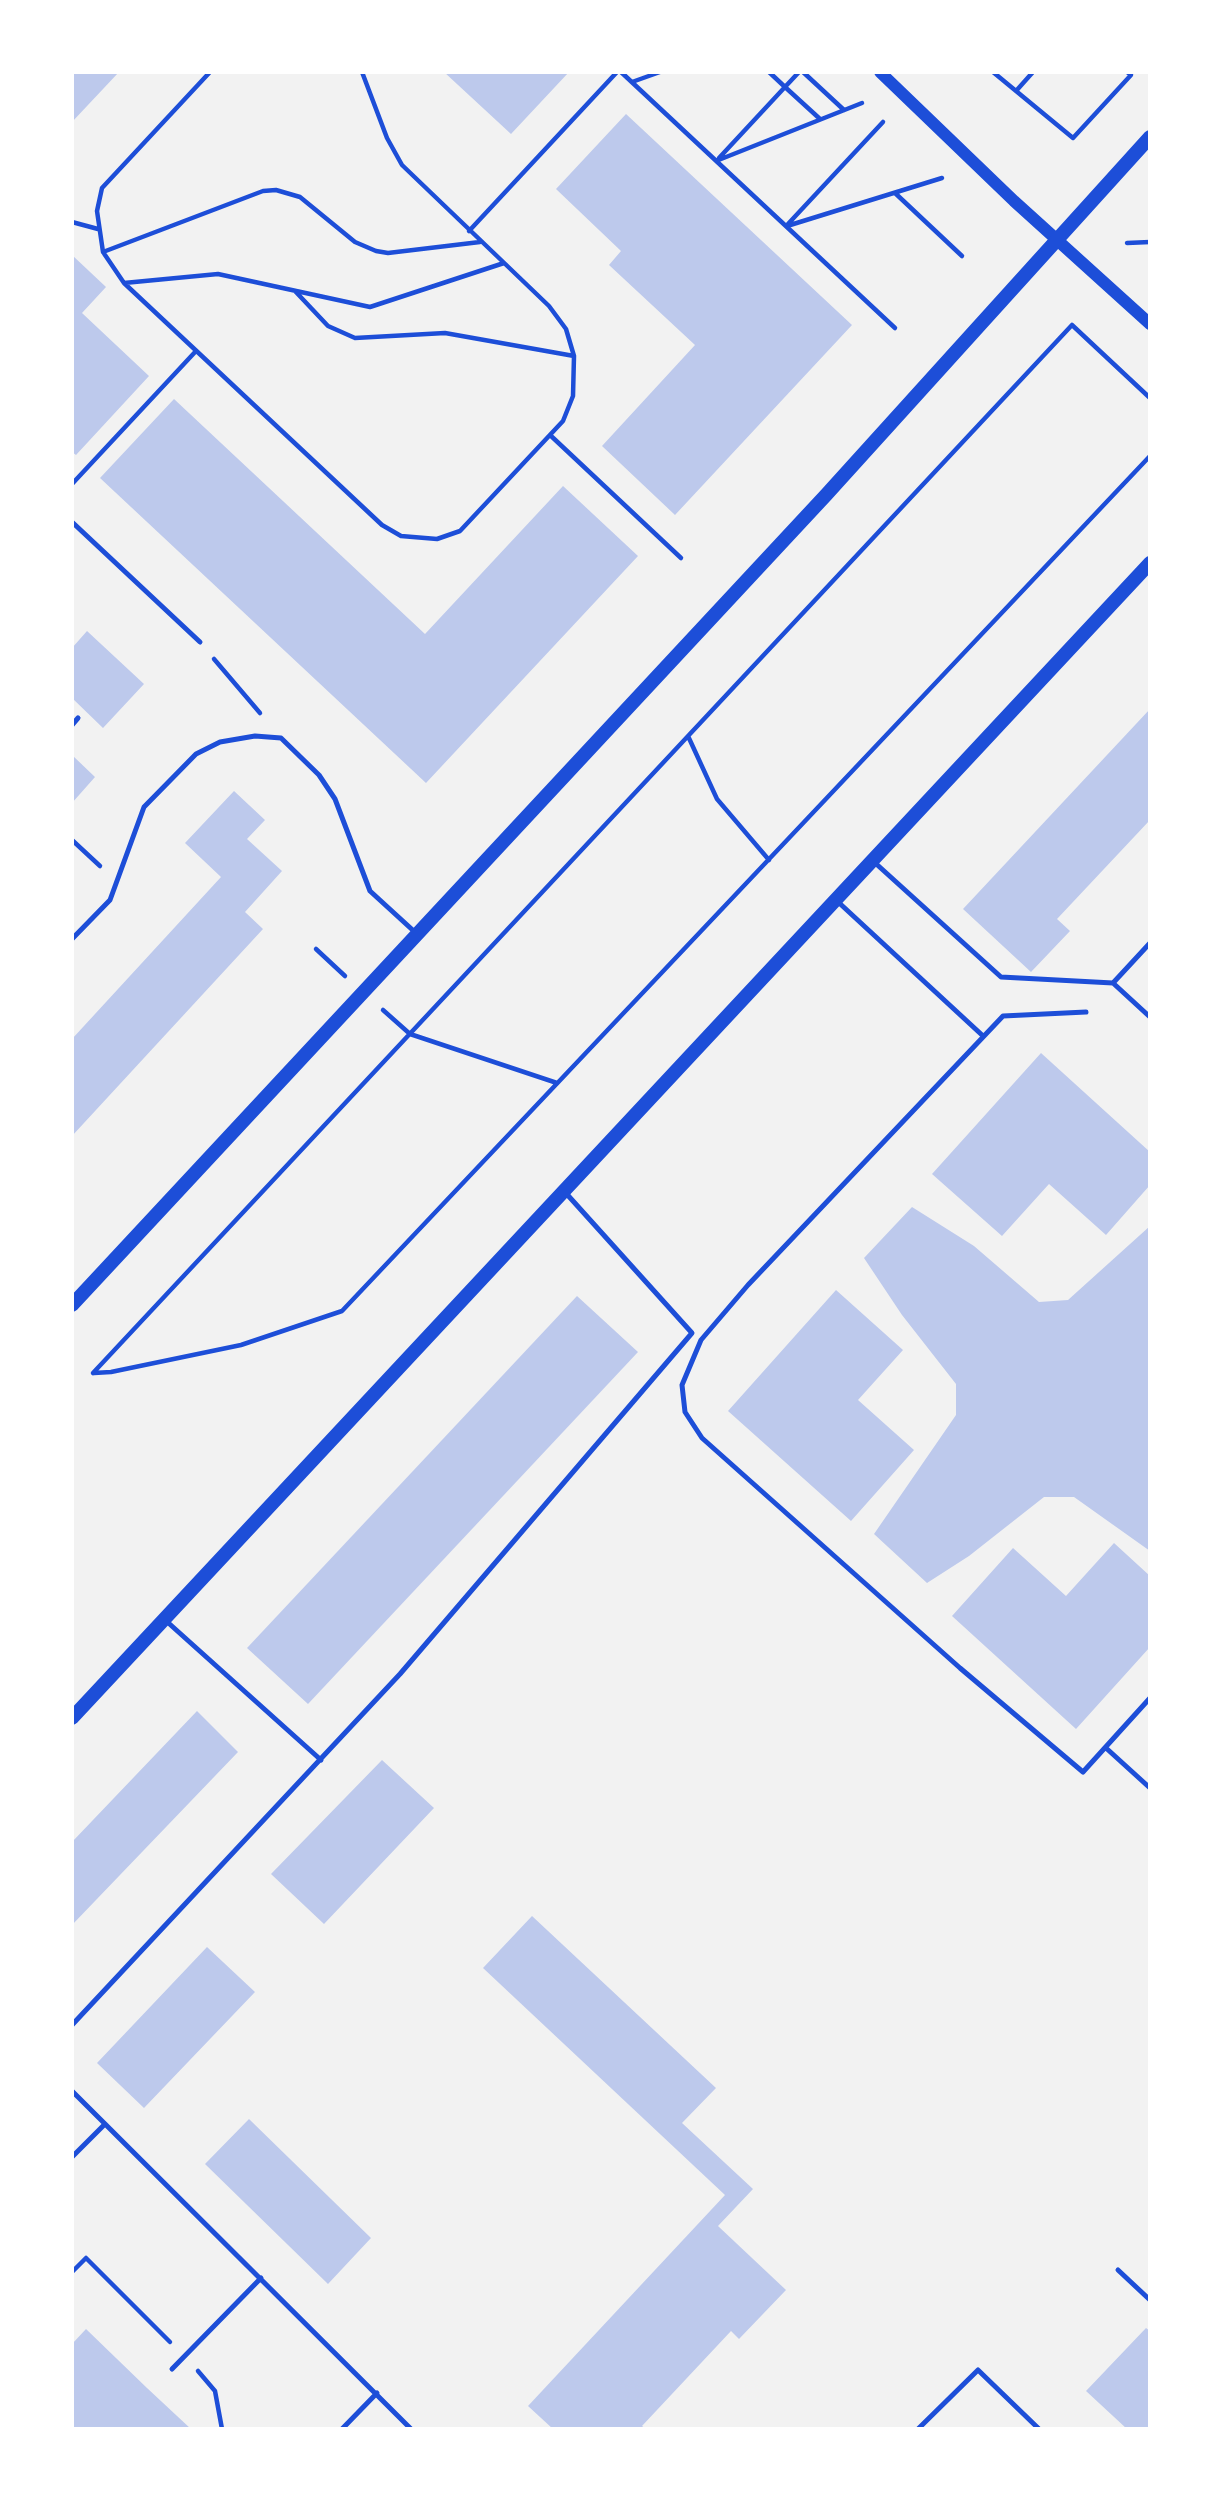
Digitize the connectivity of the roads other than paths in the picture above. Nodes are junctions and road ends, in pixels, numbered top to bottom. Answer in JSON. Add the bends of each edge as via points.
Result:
{"nodes":[{"id":1,"x":880,"y":72,"type":"edge"},
{"id":2,"x":1150,"y":137,"type":"edge"},
{"id":3,"x":1057,"y":241,"type":"junction"},
{"id":4,"x":1150,"y":324,"type":"edge"},
{"id":5,"x":72,"y":522,"type":"edge"},
{"id":6,"x":1150,"y":563,"type":"edge"},
{"id":7,"x":200,"y":642,"type":"road end"},
{"id":8,"x":78,"y":718,"type":"dead end"},
{"id":9,"x":72,"y":725,"type":"edge"},
{"id":10,"x":873,"y":861,"type":"junction"},
{"id":11,"x":836,"y":900,"type":"junction"},
{"id":12,"x":416,"y":934,"type":"junction"},
{"id":13,"x":72,"y":939,"type":"edge"},
{"id":14,"x":1150,"y":943,"type":"edge"},
{"id":15,"x":1113,"y":983,"type":"junction"},
{"id":16,"x":1086,"y":1012,"type":"dead end"},
{"id":17,"x":1150,"y":1017,"type":"edge"},
{"id":18,"x":982,"y":1035,"type":"junction"},
{"id":19,"x":564,"y":1191,"type":"junction"},
{"id":20,"x":72,"y":1305,"type":"edge"},
{"id":21,"x":164,"y":1619,"type":"junction"},
{"id":22,"x":1150,"y":1698,"type":"edge"},
{"id":23,"x":72,"y":1718,"type":"edge"},
{"id":24,"x":1106,"y":1748,"type":"junction"},
{"id":25,"x":321,"y":1760,"type":"junction"},
{"id":26,"x":1150,"y":1788,"type":"edge"},
{"id":27,"x":72,"y":2025,"type":"edge"},
{"id":28,"x":72,"y":2091,"type":"edge"},
{"id":29,"x":105,"y":2124,"type":"junction"},
{"id":30,"x":72,"y":2157,"type":"edge"},
{"id":31,"x":1118,"y":2270,"type":"dead end"},
{"id":32,"x":261,"y":2278,"type":"junction"},
{"id":33,"x":1150,"y":2300,"type":"edge"},
{"id":34,"x":172,"y":2370,"type":"dead end"},
{"id":35,"x":377,"y":2393,"type":"junction"},
{"id":36,"x":342,"y":2429,"type":"edge"},
{"id":37,"x":411,"y":2429,"type":"edge"},
{"id":38,"x":918,"y":2429,"type":"edge"},
{"id":39,"x":1039,"y":2429,"type":"edge"}],
"edges":[{"from":1,"to":3,"type":"street"},
{"from":2,"to":3,"type":"main road"},
{"from":3,"to":4,"type":"street"},
{"from":3,"to":12,"type":"main road"},
{"from":5,"to":7,"type":"lane"},
{"from":6,"to":10,"type":"main road"},
{"from":8,"to":9,"type":"lane"},
{"from":10,"to":11,"type":"main road"},
{"from":10,"to":15,"type":"lane","via":[[1001,977]]},
{"from":11,"to":18,"type":"lane"},
{"from":11,"to":19,"type":"main road"},
{"from":12,"to":13,"type":"lane","via":[[370,891],[335,799],[311,765],[281,738],[237,737],[196,754],[144,807],[110,900]]},
{"from":12,"to":20,"type":"main road"},
{"from":14,"to":15,"type":"lane"},
{"from":15,"to":17,"type":"lane"},
{"from":16,"to":18,"type":"lane","via":[[1003,1016]]},
{"from":18,"to":24,"type":"lane","via":[[701,1340],[682,1385],[685,1412],[702,1438],[741,1474],[1083,1772]]},
{"from":19,"to":21,"type":"main road"},
{"from":19,"to":25,"type":"lane","via":[[692,1333]]},
{"from":21,"to":23,"type":"main road"},
{"from":21,"to":25,"type":"lane"},
{"from":22,"to":24,"type":"lane"},
{"from":24,"to":26,"type":"lane"},
{"from":25,"to":27,"type":"lane"},
{"from":28,"to":29,"type":"lane"},
{"from":29,"to":30,"type":"lane"},
{"from":29,"to":32,"type":"lane"},
{"from":31,"to":33,"type":"lane"},
{"from":32,"to":34,"type":"lane"},
{"from":32,"to":35,"type":"lane"},
{"from":35,"to":36,"type":"lane"},
{"from":35,"to":37,"type":"lane"},
{"from":38,"to":39,"type":"lane","via":[[978,2370]]}]}
